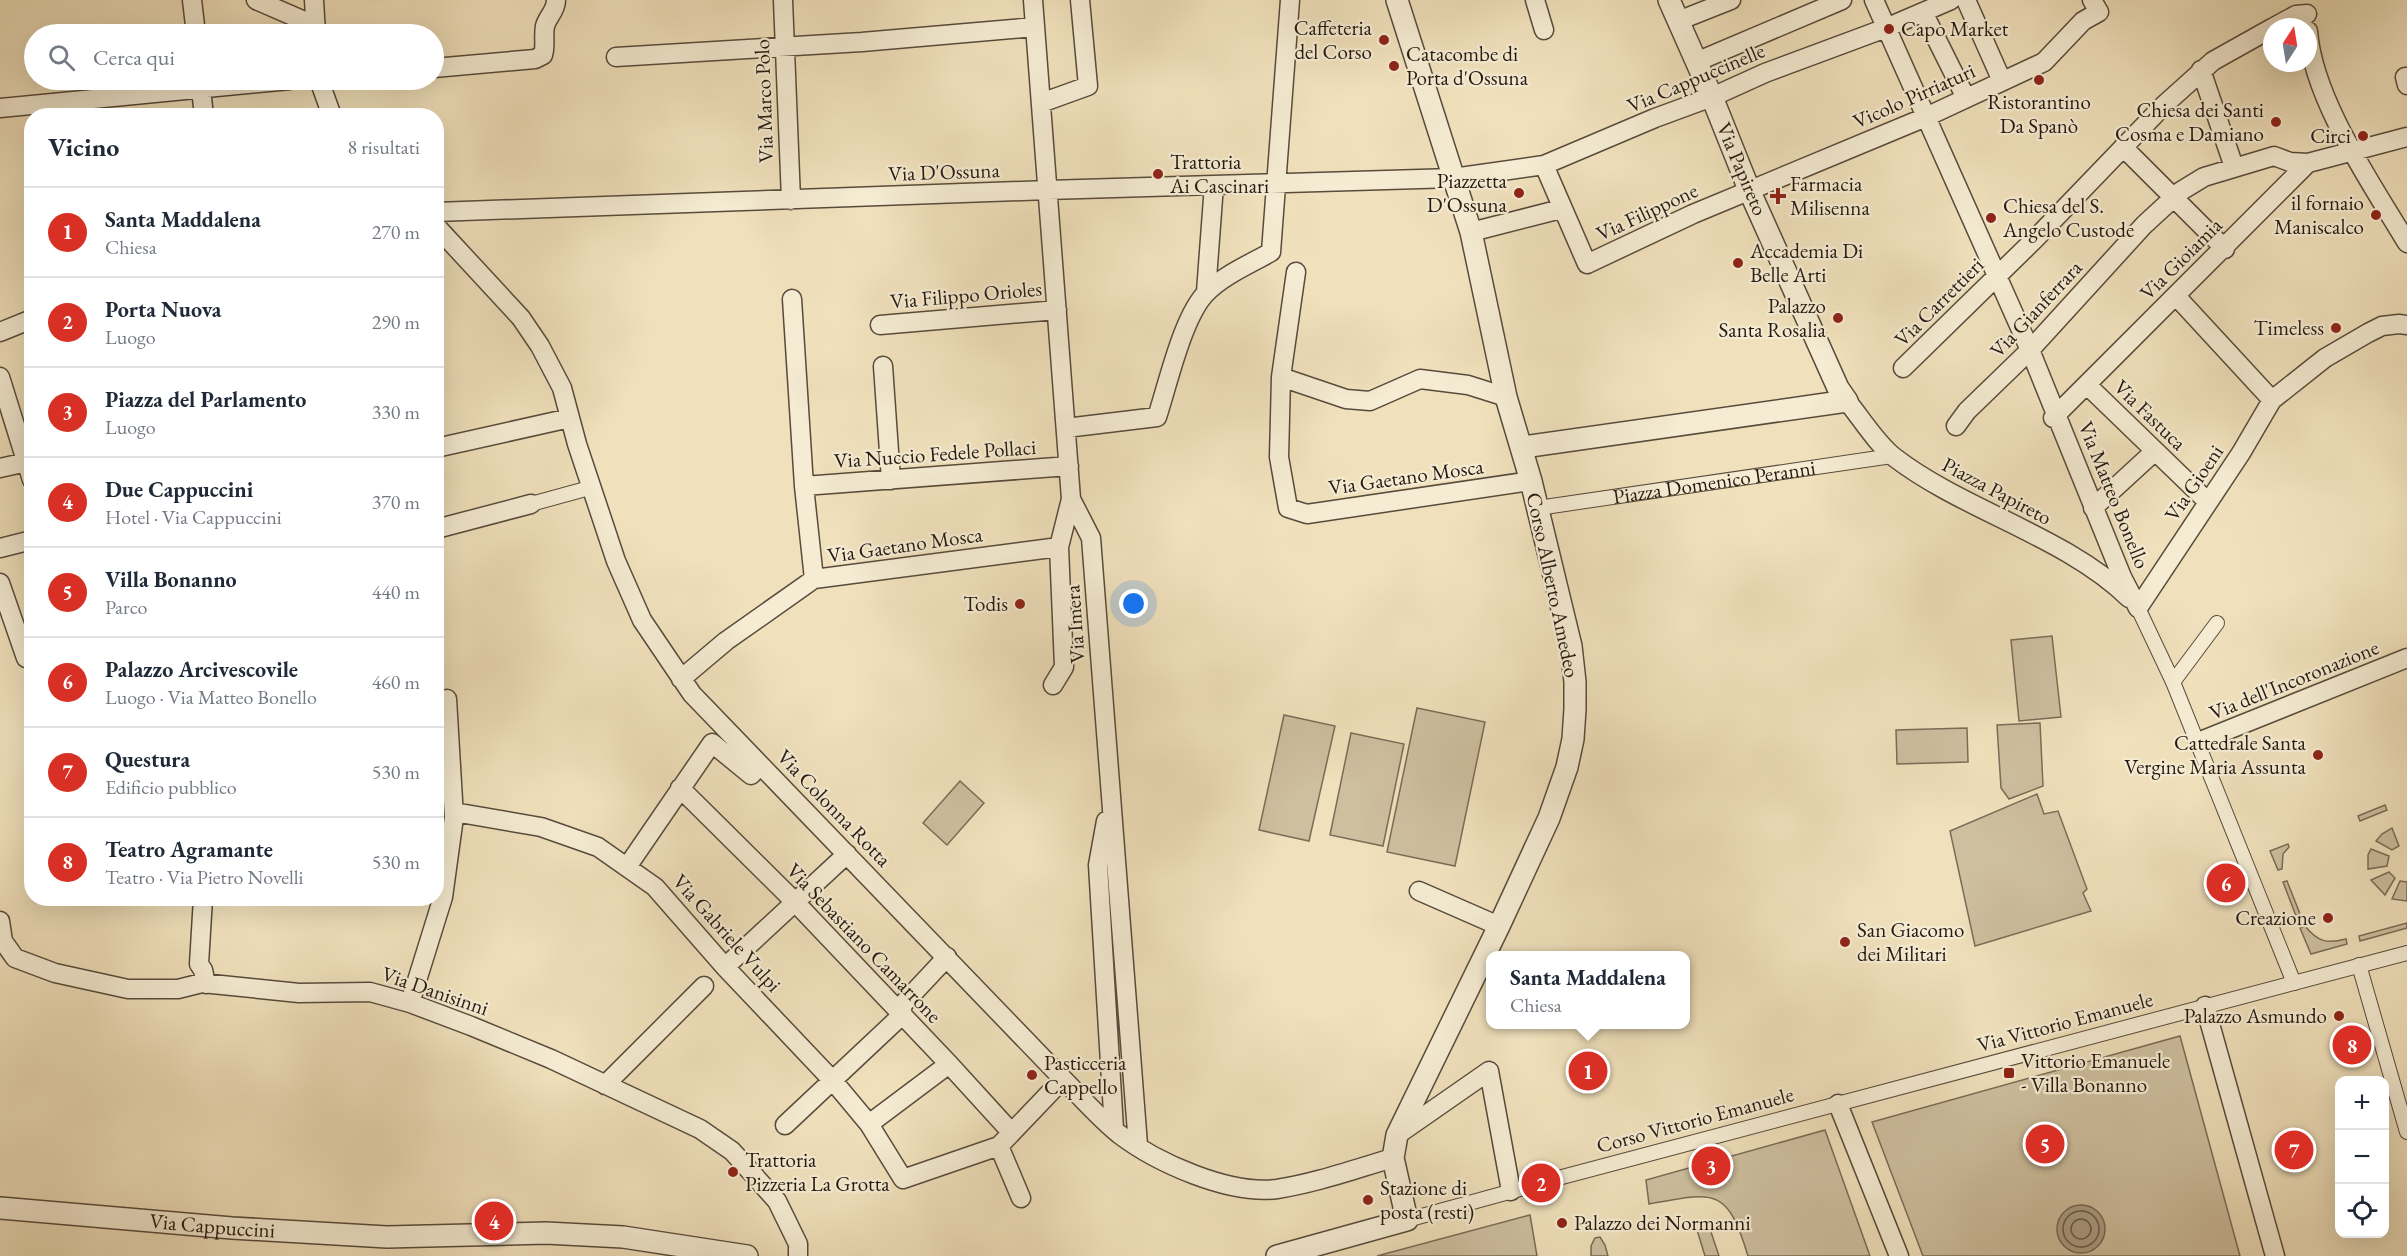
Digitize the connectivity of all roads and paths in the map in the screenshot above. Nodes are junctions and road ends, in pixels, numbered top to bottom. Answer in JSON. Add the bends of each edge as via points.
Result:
{"nodes":[{"id":1,"x":192,"y":0,"type":"edge"},
{"id":2,"x":256,"y":0,"type":"edge"},
{"id":3,"x":314,"y":0,"type":"edge"},
{"id":4,"x":556,"y":0,"type":"edge"},
{"id":5,"x":783,"y":0,"type":"edge"},
{"id":6,"x":1033,"y":0,"type":"edge"},
{"id":7,"x":1080,"y":0,"type":"edge"},
{"id":8,"x":1290,"y":0,"type":"edge"},
{"id":9,"x":1397,"y":0,"type":"edge"},
{"id":10,"x":1536,"y":0,"type":"edge"},
{"id":11,"x":1669,"y":0,"type":"edge"},
{"id":12,"x":1731,"y":0,"type":"edge"},
{"id":13,"x":1842,"y":0,"type":"edge"},
{"id":14,"x":1874,"y":0,"type":"edge"},
{"id":15,"x":1951,"y":0,"type":"edge"},
{"id":16,"x":1966,"y":0,"type":"edge"},
{"id":17,"x":2092,"y":0,"type":"edge"},
{"id":18,"x":1923,"y":12,"type":"junction"},
{"id":19,"x":2290,"y":18,"type":"edge"},
{"id":20,"x":2307,"y":18,"type":"edge"},
{"id":21,"x":1678,"y":21,"type":"junction"},
{"id":22,"x":195,"y":24,"type":"edge"},
{"id":23,"x":304,"y":24,"type":"edge"},
{"id":24,"x":316,"y":24,"type":"edge"},
{"id":25,"x":1035,"y":27,"type":"junction"},
{"id":26,"x":1886,"y":27,"type":"junction"},
{"id":27,"x":1544,"y":30,"type":"dead end"},
{"id":28,"x":2263,"y":33,"type":"edge"},
{"id":29,"x":785,"y":46,"type":"junction"},
{"id":30,"x":616,"y":57,"type":"dead end"},
{"id":31,"x":1696,"y":62,"type":"junction"},
{"id":32,"x":444,"y":67,"type":"edge"},
{"id":33,"x":2201,"y":70,"type":"junction"},
{"id":34,"x":2316,"y":72,"type":"edge"},
{"id":35,"x":2002,"y":81,"type":"junction"},
{"id":36,"x":150,"y":90,"type":"edge"},
{"id":37,"x":201,"y":90,"type":"edge"},
{"id":38,"x":323,"y":90,"type":"edge"},
{"id":39,"x":1712,"y":97,"type":"junction"},
{"id":40,"x":1966,"y":98,"type":"junction"},
{"id":41,"x":1041,"y":103,"type":"junction"},
{"id":42,"x":0,"y":108,"type":"edge"},
{"id":43,"x":203,"y":108,"type":"edge"},
{"id":44,"x":329,"y":108,"type":"edge"},
{"id":45,"x":1926,"y":117,"type":"junction"},
{"id":46,"x":2407,"y":137,"type":"edge"},
{"id":47,"x":2123,"y":147,"type":"junction"},
{"id":48,"x":2352,"y":153,"type":"junction"},
{"id":49,"x":2308,"y":163,"type":"junction"},
{"id":50,"x":1544,"y":165,"type":"junction"},
{"id":51,"x":2234,"y":167,"type":"junction"},
{"id":52,"x":1453,"y":178,"type":"junction"},
{"id":53,"x":1278,"y":183,"type":"junction"},
{"id":54,"x":1214,"y":185,"type":"junction"},
{"id":55,"x":1048,"y":190,"type":"junction"},
{"id":56,"x":1750,"y":192,"type":"junction"},
{"id":57,"x":2173,"y":197,"type":"junction"},
{"id":58,"x":790,"y":200,"type":"junction"},
{"id":59,"x":1561,"y":208,"type":"junction"},
{"id":60,"x":444,"y":212,"type":"edge"},
{"id":61,"x":1471,"y":232,"type":"junction"},
{"id":62,"x":444,"y":235,"type":"edge"},
{"id":63,"x":2407,"y":243,"type":"edge"},
{"id":64,"x":2224,"y":249,"type":"junction"},
{"id":65,"x":1296,"y":272,"type":"dead end"},
{"id":66,"x":1997,"y":276,"type":"junction"},
{"id":67,"x":1206,"y":292,"type":"junction"},
{"id":68,"x":2176,"y":296,"type":"junction"},
{"id":69,"x":792,"y":299,"type":"dead end"},
{"id":70,"x":1057,"y":310,"type":"junction"},
{"id":71,"x":24,"y":322,"type":"edge"},
{"id":72,"x":880,"y":325,"type":"dead end"},
{"id":73,"x":2407,"y":325,"type":"edge"},
{"id":74,"x":0,"y":332,"type":"edge"},
{"id":75,"x":2030,"y":350,"type":"junction"},
{"id":76,"x":883,"y":366,"type":"dead end"},
{"id":77,"x":1903,"y":368,"type":"dead end"},
{"id":78,"x":0,"y":377,"type":"edge"},
{"id":79,"x":1281,"y":377,"type":"junction"},
{"id":80,"x":2087,"y":385,"type":"junction"},
{"id":81,"x":1506,"y":397,"type":"junction"},
{"id":82,"x":2272,"y":400,"type":"junction"},
{"id":83,"x":1847,"y":401,"type":"junction"},
{"id":84,"x":2055,"y":417,"type":"junction"},
{"id":85,"x":570,"y":418,"type":"junction"},
{"id":86,"x":1956,"y":426,"type":"dead end"},
{"id":87,"x":1066,"y":428,"type":"junction"},
{"id":88,"x":24,"y":444,"type":"edge"},
{"id":89,"x":444,"y":446,"type":"edge"},
{"id":90,"x":1523,"y":447,"type":"junction"},
{"id":91,"x":2155,"y":451,"type":"junction"},
{"id":92,"x":24,"y":454,"type":"edge"},
{"id":93,"x":1892,"y":456,"type":"junction"},
{"id":94,"x":1069,"y":466,"type":"junction"},
{"id":95,"x":0,"y":468,"type":"edge"},
{"id":96,"x":891,"y":480,"type":"junction"},
{"id":97,"x":1532,"y":481,"type":"junction"},
{"id":98,"x":804,"y":486,"type":"junction"},
{"id":99,"x":593,"y":487,"type":"junction"},
{"id":100,"x":1071,"y":499,"type":"junction"},
{"id":101,"x":2208,"y":502,"type":"junction"},
{"id":102,"x":531,"y":504,"type":"joint"},
{"id":103,"x":1538,"y":508,"type":"junction"},
{"id":104,"x":2093,"y":508,"type":"junction"},
{"id":105,"x":444,"y":527,"type":"edge"},
{"id":106,"x":24,"y":542,"type":"edge"},
{"id":107,"x":1059,"y":547,"type":"junction"},
{"id":108,"x":0,"y":548,"type":"edge"},
{"id":109,"x":814,"y":579,"type":"junction"},
{"id":110,"x":0,"y":583,"type":"edge"},
{"id":111,"x":2138,"y":608,"type":"junction"},
{"id":112,"x":2217,"y":623,"type":"dead end"},
{"id":113,"x":24,"y":652,"type":"edge"},
{"id":114,"x":2407,"y":658,"type":"edge"},
{"id":115,"x":681,"y":679,"type":"junction"},
{"id":116,"x":2173,"y":682,"type":"junction"},
{"id":117,"x":1053,"y":685,"type":"dead end"},
{"id":118,"x":447,"y":699,"type":"dead end"},
{"id":119,"x":2198,"y":742,"type":"junction"},
{"id":120,"x":760,"y":765,"type":"junction"},
{"id":121,"x":680,"y":788,"type":"junction"},
{"id":122,"x":1111,"y":795,"type":"junction"},
{"id":123,"x":453,"y":812,"type":"junction"},
{"id":124,"x":847,"y":854,"type":"junction"},
{"id":125,"x":627,"y":867,"type":"junction"},
{"id":126,"x":444,"y":888,"type":"edge"},
{"id":127,"x":1419,"y":891,"type":"dead end"},
{"id":128,"x":795,"y":902,"type":"junction"},
{"id":129,"x":203,"y":906,"type":"edge"},
{"id":130,"x":440,"y":906,"type":"edge"},
{"id":131,"x":0,"y":921,"type":"edge"},
{"id":132,"x":1499,"y":926,"type":"junction"},
{"id":133,"x":1487,"y":951,"type":"edge"},
{"id":134,"x":1486,"y":953,"type":"edge"},
{"id":135,"x":2407,"y":953,"type":"edge"},
{"id":136,"x":947,"y":957,"type":"junction"},
{"id":137,"x":2360,"y":965,"type":"junction"},
{"id":138,"x":725,"y":966,"type":"junction"},
{"id":139,"x":2295,"y":983,"type":"junction"},
{"id":140,"x":206,"y":984,"type":"junction"},
{"id":141,"x":704,"y":986,"type":"dead end"},
{"id":142,"x":410,"y":1003,"type":"junction"},
{"id":143,"x":2205,"y":1006,"type":"junction"},
{"id":144,"x":901,"y":1016,"type":"junction"},
{"id":145,"x":950,"y":1064,"type":"junction"},
{"id":146,"x":1063,"y":1079,"type":"junction"},
{"id":147,"x":834,"y":1082,"type":"junction"},
{"id":148,"x":605,"y":1085,"type":"junction"},
{"id":149,"x":1838,"y":1104,"type":"junction"},
{"id":150,"x":869,"y":1124,"type":"junction"},
{"id":151,"x":785,"y":1125,"type":"dead end"},
{"id":152,"x":1114,"y":1129,"type":"junction"},
{"id":153,"x":2407,"y":1132,"type":"edge"},
{"id":154,"x":1397,"y":1135,"type":"junction"},
{"id":155,"x":1005,"y":1139,"type":"junction"},
{"id":156,"x":1138,"y":1146,"type":"junction"},
{"id":157,"x":1393,"y":1158,"type":"junction"},
{"id":158,"x":1562,"y":1177,"type":"tunnel mouth"},
{"id":159,"x":1516,"y":1190,"type":"joint"},
{"id":160,"x":1021,"y":1198,"type":"dead end"},
{"id":161,"x":0,"y":1208,"type":"edge"},
{"id":162,"x":1407,"y":1220,"type":"junction"},
{"id":163,"x":704,"y":1252,"type":"edge"},
{"id":164,"x":747,"y":1256,"type":"edge"},
{"id":165,"x":798,"y":1256,"type":"edge"},
{"id":166,"x":1277,"y":1256,"type":"edge"},
{"id":167,"x":1899,"y":1256,"type":"edge"},
{"id":168,"x":2275,"y":1256,"type":"edge"}],
"edges":[{"from":1,"to":22,"type":"street"},
{"from":2,"to":23,"type":"street"},
{"from":3,"to":24,"type":"street"},
{"from":4,"to":32,"type":"street","via":[[546,25],[543,55]]},
{"from":5,"to":29,"type":"street","name":"Via Marco Polo"},
{"from":6,"to":25,"type":"street","name":"Via Imera"},
{"from":7,"to":41,"type":"street","via":[[1088,86]]},
{"from":8,"to":53,"type":"street"},
{"from":9,"to":52,"type":"street","name":"Corso Alberto Amedeo"},
{"from":10,"to":27,"type":"street"},
{"from":11,"to":21,"type":"street","name":"Via Papireto"},
{"from":12,"to":21,"type":"street"},
{"from":13,"to":31,"type":"street"},
{"from":14,"to":26,"type":"street","name":"Via Matteo Bonello"},
{"from":15,"to":18,"type":"street","name":"Via Cappuccinelle"},
{"from":16,"to":35,"type":"street"},
{"from":17,"to":35,"type":"street","name":"Vicolo Pirriaturi","via":[[2099,12],[2083,21],[2043,62]]},
{"from":18,"to":26,"type":"street","name":"Via Cappuccinelle"},
{"from":18,"to":40,"type":"street"},
{"from":19,"to":20,"type":"street","name":"Via Carrettieri"},
{"from":21,"to":31,"type":"street","name":"Via Papireto"},
{"from":25,"to":29,"type":"street"},
{"from":25,"to":41,"type":"street","name":"Via Imera"},
{"from":26,"to":39,"type":"street","name":"Via Cappuccinelle"},
{"from":26,"to":45,"type":"street","name":"Via Matteo Bonello"},
{"from":28,"to":33,"type":"street","name":"Via Carrettieri"},
{"from":29,"to":30,"type":"street"},
{"from":29,"to":58,"type":"street","name":"Via Marco Polo"},
{"from":31,"to":39,"type":"street","name":"Via Papireto"},
{"from":33,"to":47,"type":"street","name":"Via Carrettieri"},
{"from":33,"to":51,"type":"street"},
{"from":34,"to":48,"type":"street"},
{"from":35,"to":40,"type":"street","name":"Vicolo Pirriaturi"},
{"from":36,"to":42,"type":"street"},
{"from":37,"to":43,"type":"street"},
{"from":38,"to":44,"type":"street"},
{"from":39,"to":50,"type":"street","name":"Via Cappuccinelle"},
{"from":39,"to":56,"type":"street","name":"Via Papireto"},
{"from":40,"to":45,"type":"street","name":"Vicolo Pirriaturi"},
{"from":41,"to":55,"type":"street","name":"Via Imera"},
{"from":45,"to":56,"type":"street","name":"Vicolo Pirriaturi"},
{"from":45,"to":66,"type":"street","name":"Via Matteo Bonello"},
{"from":46,"to":48,"type":"street","name":"Via Gioiamia"},
{"from":47,"to":57,"type":"street"},
{"from":47,"to":66,"type":"street","name":"Via Carrettieri"},
{"from":48,"to":49,"type":"street","name":"Via Gioiamia"},
{"from":48,"to":63,"type":"street"},
{"from":49,"to":51,"type":"street","name":"Via Gianferrara","via":[[2274,156]]},
{"from":49,"to":64,"type":"street","name":"Via Gioiamia"},
{"from":50,"to":52,"type":"street","name":"Via Cappuccinelle"},
{"from":50,"to":59,"type":"street","name":"Via Filippone"},
{"from":51,"to":57,"type":"street","name":"Via Gianferrara","via":[[2204,177]]},
{"from":52,"to":53,"type":"street","name":"Via D'Ossuna"},
{"from":52,"to":61,"type":"street","name":"Corso Alberto Amedeo"},
{"from":53,"to":54,"type":"street","name":"Via D'Ossuna"},
{"from":53,"to":67,"type":"street","via":[[1271,252]]},
{"from":54,"to":55,"type":"street","name":"Via D'Ossuna"},
{"from":54,"to":67,"type":"street"},
{"from":55,"to":58,"type":"street","name":"Via D'Ossuna"},
{"from":55,"to":70,"type":"street","name":"Via Imera"},
{"from":56,"to":59,"type":"street","name":"Via Filippone","via":[[1587,264]]},
{"from":56,"to":83,"type":"street","name":"Via Papireto"},
{"from":57,"to":64,"type":"street"},
{"from":57,"to":75,"type":"street","name":"Via Gianferrara"},
{"from":58,"to":60,"type":"street","name":"Via D'Ossuna"},
{"from":59,"to":61,"type":"street"},
{"from":61,"to":81,"type":"street","name":"Corso Alberto Amedeo"},
{"from":62,"to":85,"type":"street","name":"Via Colonna Rotta","via":[[534,337],[562,388]]},
{"from":64,"to":68,"type":"street","name":"Via Gioiamia"},
{"from":65,"to":79,"type":"street"},
{"from":66,"to":75,"type":"street","name":"Via Matteo Bonello"},
{"from":66,"to":77,"type":"street","name":"Via Carrettieri"},
{"from":67,"to":87,"type":"street","via":[[1186,327],[1157,417]]},
{"from":68,"to":80,"type":"street","name":"Via Gioiamia"},
{"from":68,"to":82,"type":"street"},
{"from":69,"to":98,"type":"street"},
{"from":70,"to":72,"type":"street","name":"Via Filippo Orioles"},
{"from":70,"to":87,"type":"street","name":"Via Imera"},
{"from":71,"to":74,"type":"street"},
{"from":73,"to":82,"type":"street","name":"Via Gioeni","via":[[2367,333],[2325,358]]},
{"from":75,"to":84,"type":"street","name":"Via Matteo Bonello"},
{"from":75,"to":86,"type":"street","name":"Via Gianferrara"},
{"from":76,"to":96,"type":"street"},
{"from":78,"to":88,"type":"street"},
{"from":79,"to":81,"type":"street","via":[[1354,400],[1370,401],[1420,379],[1468,385]]},
{"from":79,"to":97,"type":"street","name":"Via Gaetano Mosca","via":[[1279,457],[1288,508],[1307,514]]},
{"from":80,"to":84,"type":"street","name":"Via Gioiamia"},
{"from":80,"to":91,"type":"street","name":"Via Fastuca"},
{"from":81,"to":90,"type":"street","name":"Corso Alberto Amedeo"},
{"from":82,"to":101,"type":"street","name":"Via Gioeni"},
{"from":83,"to":90,"type":"street"},
{"from":83,"to":93,"type":"street","name":"Piazza Papireto"},
{"from":84,"to":104,"type":"street","name":"Via Matteo Bonello"},
{"from":85,"to":89,"type":"street"},
{"from":85,"to":99,"type":"street","name":"Via Colonna Rotta"},
{"from":87,"to":94,"type":"street","name":"Via Imera"},
{"from":90,"to":97,"type":"street","name":"Corso Alberto Amedeo"},
{"from":91,"to":101,"type":"street","name":"Via Fastuca"},
{"from":91,"to":104,"type":"street"},
{"from":92,"to":95,"type":"street"},
{"from":93,"to":103,"type":"street","name":"Piazza Domenico Peranni"},
{"from":93,"to":111,"type":"street","name":"Piazza Papireto","via":[[1926,479],[2104,576]]},
{"from":94,"to":96,"type":"street","name":"Via Nuccio Fedele Pollaci"},
{"from":94,"to":100,"type":"street","name":"Via Imera"},
{"from":96,"to":98,"type":"street","name":"Via Nuccio Fedele Pollaci"},
{"from":97,"to":103,"type":"street","name":"Corso Alberto Amedeo"},
{"from":98,"to":109,"type":"street"},
{"from":99,"to":102,"type":"street"},
{"from":99,"to":115,"type":"street","name":"Via Colonna Rotta","via":[[616,561],[642,620]]},
{"from":100,"to":107,"type":"street"},
{"from":100,"to":122,"type":"street","name":"Via Imera","via":[[1091,538]]},
{"from":101,"to":111,"type":"street","name":"Via Gioeni"},
{"from":102,"to":105,"type":"street"},
{"from":103,"to":132,"type":"street","name":"Corso Alberto Amedeo","via":[[1570,646],[1575,682],[1573,739],[1559,793]]},
{"from":104,"to":111,"type":"street","name":"Via Matteo Bonello"},
{"from":106,"to":108,"type":"street"},
{"from":107,"to":109,"type":"street","name":"Via Gaetano Mosca"},
{"from":107,"to":117,"type":"street","via":[[1064,667]]},
{"from":109,"to":115,"type":"street","name":"Via Gaetano Mosca","via":[[726,641]]},
{"from":110,"to":113,"type":"street"},
{"from":111,"to":116,"type":"street","name":"Via Matteo Bonello"},
{"from":112,"to":116,"type":"street"},
{"from":114,"to":119,"type":"street","name":"Via dell'Incoronazione"},
{"from":115,"to":120,"type":"street","name":"Via Colonna Rotta"},
{"from":116,"to":119,"type":"street","name":"Via Matteo Bonello"},
{"from":118,"to":123,"type":"street"},
{"from":119,"to":139,"type":"street","name":"Via Matteo Bonello"},
{"from":120,"to":121,"type":"street","via":[[751,775],[712,743]]},
{"from":120,"to":124,"type":"street","name":"Via Colonna Rotta"},
{"from":121,"to":125,"type":"street"},
{"from":121,"to":128,"type":"street","name":"Via Sebastiano Camarrone"},
{"from":122,"to":152,"type":"street","via":[[1098,865]]},
{"from":122,"to":156,"type":"street","name":"Via Imera"},
{"from":123,"to":125,"type":"street","name":"Via Gabriele Vulpi","via":[[541,826],[598,847]]},
{"from":123,"to":126,"type":"street"},
{"from":124,"to":128,"type":"street"},
{"from":124,"to":136,"type":"street","name":"Via Colonna Rotta"},
{"from":125,"to":138,"type":"street","name":"Via Gabriele Vulpi","via":[[656,887]]},
{"from":127,"to":132,"type":"street"},
{"from":128,"to":138,"type":"street"},
{"from":128,"to":144,"type":"street","name":"Via Sebastiano Camarrone"},
{"from":129,"to":140,"type":"street","via":[[199,964]]},
{"from":130,"to":142,"type":"street"},
{"from":131,"to":140,"type":"street","name":"Via Danisinni","via":[[3,941],[15,957],[55,973],[128,988],[178,989]]},
{"from":132,"to":133,"type":"street","name":"Corso Alberto Amedeo"},
{"from":134,"to":154,"type":"street","name":"Corso Alberto Amedeo"},
{"from":135,"to":137,"type":"street","name":"Via Vittorio Emanuele"},
{"from":136,"to":144,"type":"street","via":[[903,1004]]},
{"from":136,"to":146,"type":"street","name":"Via Colonna Rotta"},
{"from":137,"to":139,"type":"street","name":"Via Vittorio Emanuele"},
{"from":137,"to":153,"type":"street"},
{"from":138,"to":147,"type":"street","name":"Via Gabriele Vulpi"},
{"from":139,"to":143,"type":"street","name":"Via Vittorio Emanuele"},
{"from":140,"to":142,"type":"street","name":"Via Danisinni","via":[[299,993],[370,992]]},
{"from":141,"to":148,"type":"street"},
{"from":142,"to":148,"type":"street","name":"Via Danisinni","via":[[501,1038]]},
{"from":143,"to":149,"type":"street","name":"Via Vittorio Emanuele"},
{"from":143,"to":168,"type":"street"},
{"from":144,"to":145,"type":"street","name":"Via Sebastiano Camarrone"},
{"from":144,"to":147,"type":"street"},
{"from":145,"to":150,"type":"street"},
{"from":145,"to":155,"type":"street","name":"Via Sebastiano Camarrone"},
{"from":146,"to":152,"type":"street","name":"Via Colonna Rotta"},
{"from":146,"to":155,"type":"street"},
{"from":147,"to":150,"type":"street","name":"Via Gabriele Vulpi"},
{"from":147,"to":151,"type":"street"},
{"from":148,"to":165,"type":"street","name":"Via Danisinni","via":[[700,1129],[732,1151],[777,1201],[798,1244]]},
{"from":149,"to":158,"type":"street","name":"Corso Vittorio Emanuele"},
{"from":149,"to":167,"type":"street"},
{"from":150,"to":155,"type":"street","name":"Via Gabriele Vulpi","via":[[903,1179]]},
{"from":152,"to":156,"type":"street","name":"Via Colonna Rotta"},
{"from":154,"to":157,"type":"street","name":"Corso Alberto Amedeo"},
{"from":154,"to":159,"type":"street","via":[[1489,1071]]},
{"from":155,"to":160,"type":"street","name":"Via Sebastiano Camarrone"},
{"from":156,"to":157,"type":"street","name":"Via Colonna Rotta","via":[[1184,1170],[1241,1188],[1284,1188]]},
{"from":157,"to":162,"type":"street","name":"Corso Alberto Amedeo"},
{"from":159,"to":162,"type":"street"},
{"from":161,"to":163,"type":"street","name":"Via Cappuccini","via":[[387,1237],[546,1233],[623,1237]]},
{"from":162,"to":166,"type":"street"},
{"from":163,"to":164,"type":"street","name":"Via Cappuccini"}]}
